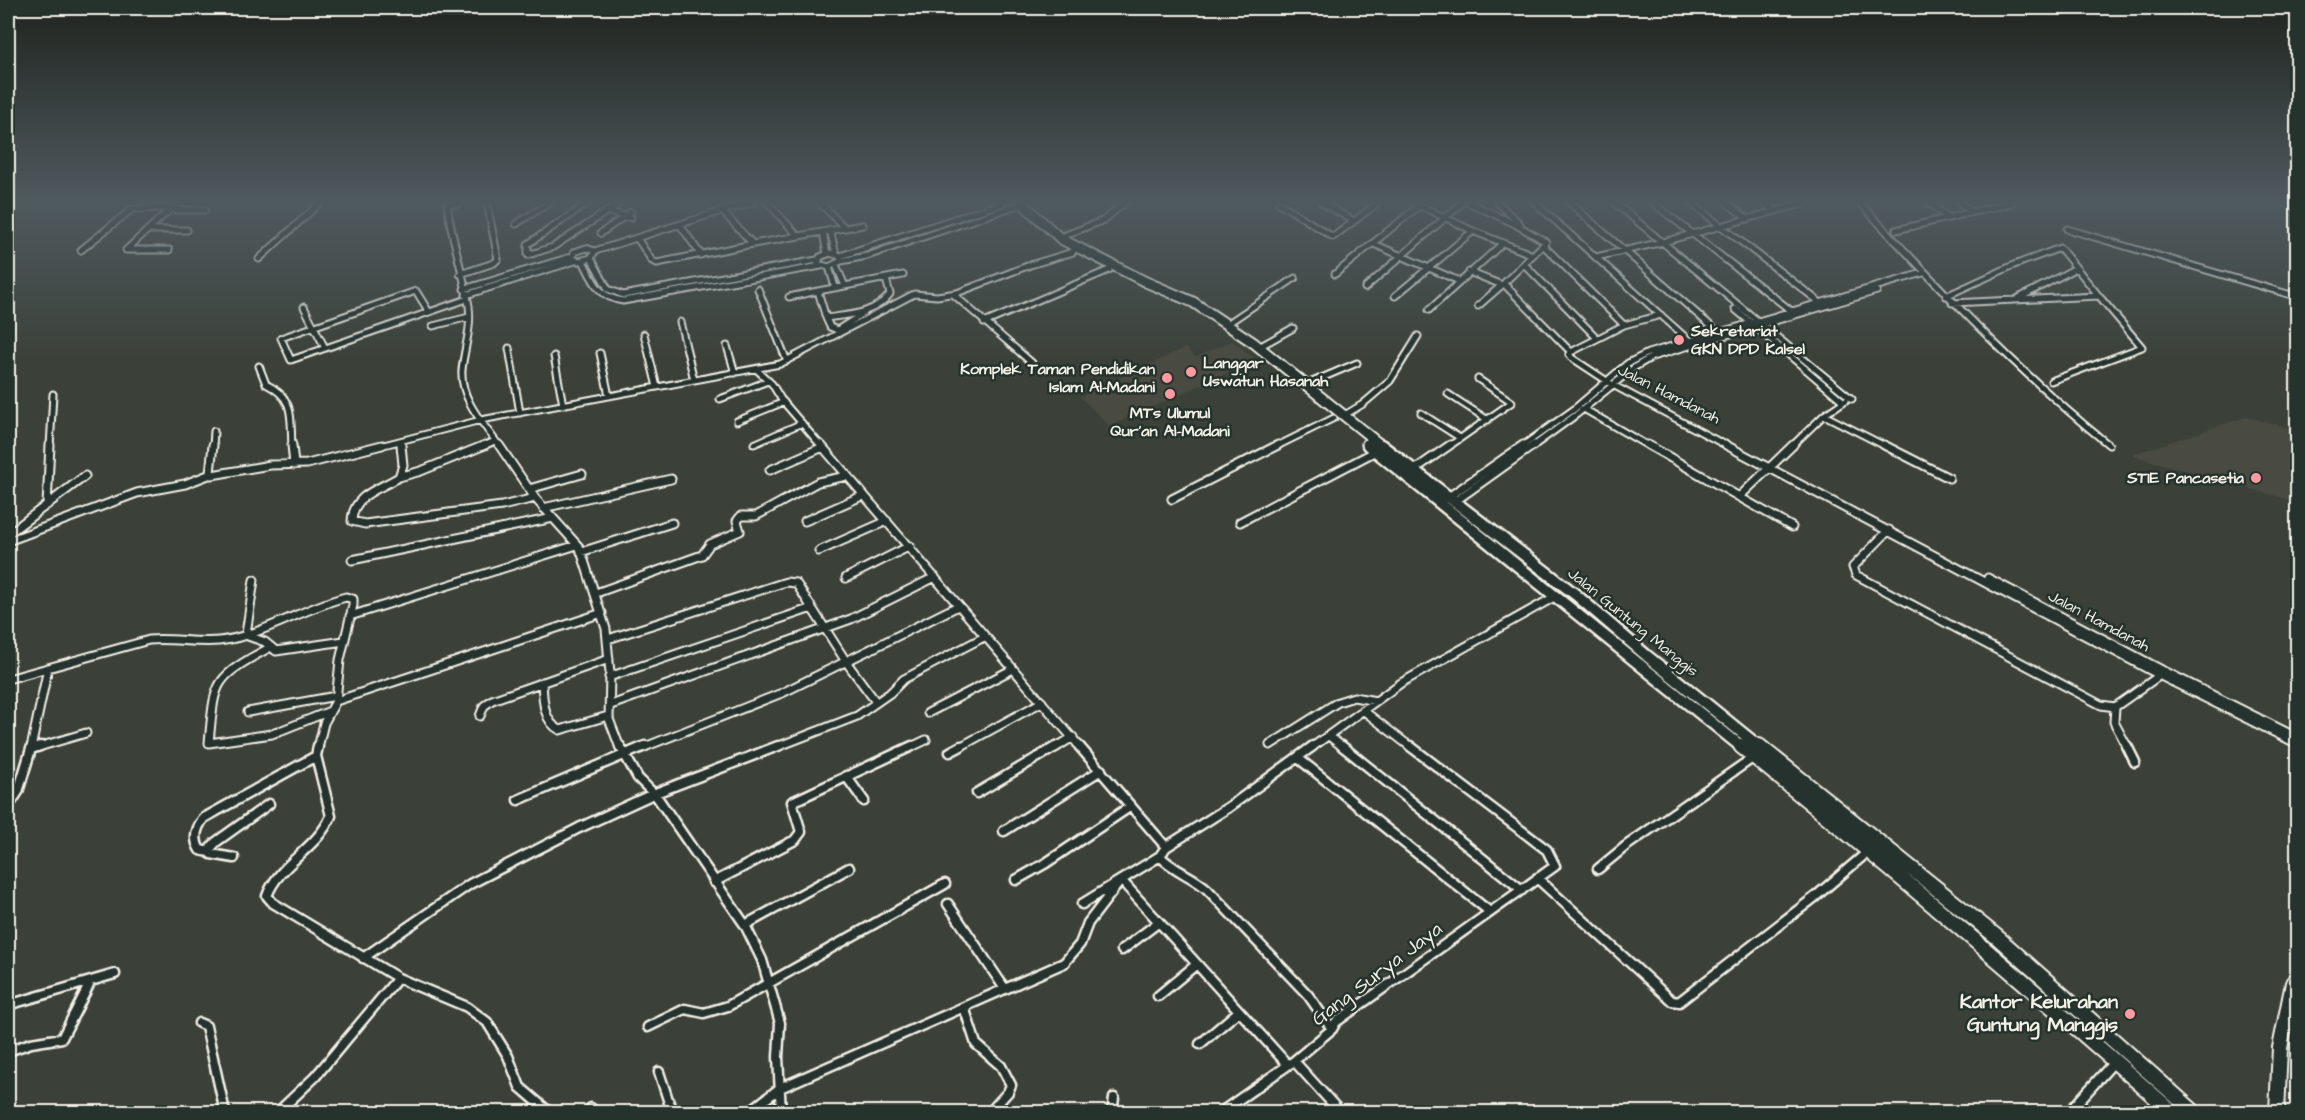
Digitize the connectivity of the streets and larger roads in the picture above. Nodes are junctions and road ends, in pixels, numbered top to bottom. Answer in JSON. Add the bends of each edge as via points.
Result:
{"nodes":[{"id":1,"x":263,"y":255,"type":"edge"},
{"id":2,"x":456,"y":255,"type":"edge"},
{"id":3,"x":497,"y":255,"type":"edge"},
{"id":4,"x":576,"y":255,"type":"edge"},
{"id":5,"x":593,"y":255,"type":"edge"},
{"id":6,"x":649,"y":255,"type":"edge"},
{"id":7,"x":699,"y":255,"type":"edge"},
{"id":8,"x":825,"y":255,"type":"edge"},
{"id":9,"x":830,"y":255,"type":"edge"},
{"id":10,"x":836,"y":255,"type":"edge"},
{"id":11,"x":849,"y":255,"type":"edge"},
{"id":12,"x":869,"y":255,"type":"edge"},
{"id":13,"x":1064,"y":255,"type":"edge"},
{"id":14,"x":1080,"y":255,"type":"edge"},
{"id":15,"x":1093,"y":255,"type":"edge"},
{"id":16,"x":1359,"y":255,"type":"edge"},
{"id":17,"x":1397,"y":255,"type":"edge"},
{"id":18,"x":1444,"y":255,"type":"edge"},
{"id":19,"x":1489,"y":255,"type":"edge"},
{"id":20,"x":1533,"y":255,"type":"edge"},
{"id":21,"x":1553,"y":255,"type":"edge"},
{"id":22,"x":1604,"y":255,"type":"edge"},
{"id":23,"x":1630,"y":255,"type":"edge"},
{"id":24,"x":1675,"y":255,"type":"edge"},
{"id":25,"x":1720,"y":255,"type":"edge"},
{"id":26,"x":1759,"y":255,"type":"edge"},
{"id":27,"x":1907,"y":255,"type":"edge"},
{"id":28,"x":2040,"y":255,"type":"edge"},
{"id":29,"x":2066,"y":255,"type":"edge"},
{"id":30,"x":2150,"y":255,"type":"edge"},
{"id":31,"x":1401,"y":257,"type":"junction"},
{"id":32,"x":1596,"y":257,"type":"joint"},
{"id":33,"x":591,"y":258,"type":"junction"},
{"id":34,"x":259,"y":259,"type":"dead end"},
{"id":35,"x":573,"y":259,"type":"junction"},
{"id":36,"x":838,"y":259,"type":"junction"},
{"id":37,"x":817,"y":260,"type":"junction"},
{"id":38,"x":583,"y":261,"type":"junction"},
{"id":39,"x":1524,"y":264,"type":"junction"},
{"id":40,"x":821,"y":266,"type":"junction"},
{"id":41,"x":829,"y":267,"type":"junction"},
{"id":42,"x":1429,"y":268,"type":"junction"},
{"id":43,"x":2076,"y":268,"type":"junction"},
{"id":44,"x":1109,"y":270,"type":"junction"},
{"id":45,"x":1469,"y":272,"type":"junction"},
{"id":46,"x":460,"y":274,"type":"junction"},
{"id":47,"x":1335,"y":274,"type":"dead end"},
{"id":48,"x":1924,"y":274,"type":"junction"},
{"id":49,"x":903,"y":275,"type":"dead end"},
{"id":50,"x":1294,"y":278,"type":"dead end"},
{"id":51,"x":603,"y":279,"type":"junction"},
{"id":52,"x":886,"y":279,"type":"junction"},
{"id":53,"x":594,"y":281,"type":"junction"},
{"id":54,"x":1459,"y":281,"type":"junction"},
{"id":55,"x":1503,"y":284,"type":"junction"},
{"id":56,"x":845,"y":286,"type":"junction"},
{"id":57,"x":836,"y":287,"type":"junction"},
{"id":58,"x":1365,"y":288,"type":"dead end"},
{"id":59,"x":758,"y":289,"type":"dead end"},
{"id":60,"x":818,"y":291,"type":"junction"},
{"id":61,"x":465,"y":294,"type":"junction"},
{"id":62,"x":953,"y":294,"type":"junction"},
{"id":63,"x":1395,"y":296,"type":"dead end"},
{"id":64,"x":1946,"y":296,"type":"junction"},
{"id":65,"x":2099,"y":296,"type":"junction"},
{"id":66,"x":789,"y":297,"type":"dead end"},
{"id":67,"x":2298,"y":297,"type":"edge"},
{"id":68,"x":2014,"y":300,"type":"junction"},
{"id":69,"x":1952,"y":303,"type":"junction"},
{"id":70,"x":1822,"y":304,"type":"junction"},
{"id":71,"x":1478,"y":306,"type":"dead end"},
{"id":72,"x":304,"y":307,"type":"dead end"},
{"id":73,"x":869,"y":310,"type":"junction"},
{"id":74,"x":1429,"y":310,"type":"dead end"},
{"id":75,"x":429,"y":312,"type":"junction"},
{"id":76,"x":1794,"y":313,"type":"junction"},
{"id":77,"x":1661,"y":315,"type":"junction"},
{"id":78,"x":469,"y":317,"type":"junction"},
{"id":79,"x":826,"y":318,"type":"junction"},
{"id":80,"x":680,"y":322,"type":"dead end"},
{"id":81,"x":984,"y":323,"type":"junction"},
{"id":82,"x":1227,"y":324,"type":"junction"},
{"id":83,"x":1756,"y":324,"type":"junction"},
{"id":84,"x":1624,"y":325,"type":"junction"},
{"id":85,"x":314,"y":326,"type":"junction"},
{"id":86,"x":433,"y":326,"type":"dead end"},
{"id":87,"x":1293,"y":328,"type":"dead end"},
{"id":88,"x":644,"y":334,"type":"dead end"},
{"id":89,"x":1721,"y":334,"type":"junction"},
{"id":90,"x":1418,"y":336,"type":"dead end"},
{"id":91,"x":1596,"y":337,"type":"junction"},
{"id":92,"x":1692,"y":342,"type":"junction"},
{"id":93,"x":727,"y":346,"type":"dead end"},
{"id":94,"x":1259,"y":347,"type":"junction"},
{"id":95,"x":326,"y":348,"type":"junction"},
{"id":96,"x":509,"y":348,"type":"dead end"},
{"id":97,"x":1571,"y":351,"type":"junction"},
{"id":98,"x":600,"y":353,"type":"dead end"},
{"id":99,"x":554,"y":356,"type":"dead end"},
{"id":100,"x":787,"y":361,"type":"junction"},
{"id":101,"x":1032,"y":363,"type":"dead end"},
{"id":102,"x":1357,"y":363,"type":"dead end"},
{"id":103,"x":1804,"y":364,"type":"junction"},
{"id":104,"x":259,"y":366,"type":"dead end"},
{"id":105,"x":756,"y":369,"type":"junction"},
{"id":106,"x":735,"y":373,"type":"junction"},
{"id":107,"x":1478,"y":379,"type":"dead end"},
{"id":108,"x":694,"y":380,"type":"junction"},
{"id":109,"x":768,"y":381,"type":"junction"},
{"id":110,"x":1612,"y":381,"type":"junction"},
{"id":111,"x":2051,"y":381,"type":"dead end"},
{"id":112,"x":1305,"y":385,"type":"junction"},
{"id":113,"x":657,"y":387,"type":"junction"},
{"id":114,"x":53,"y":394,"type":"dead end"},
{"id":115,"x":1448,"y":394,"type":"dead end"},
{"id":116,"x":609,"y":396,"type":"junction"},
{"id":117,"x":720,"y":399,"type":"dead end"},
{"id":118,"x":1843,"y":401,"type":"junction"},
{"id":119,"x":784,"y":402,"type":"junction"},
{"id":120,"x":563,"y":405,"type":"junction"},
{"id":121,"x":1584,"y":409,"type":"junction"},
{"id":122,"x":520,"y":413,"type":"junction"},
{"id":123,"x":1421,"y":413,"type":"dead end"},
{"id":124,"x":1824,"y":415,"type":"junction"},
{"id":125,"x":1338,"y":417,"type":"junction"},
{"id":126,"x":481,"y":420,"type":"junction"},
{"id":127,"x":1488,"y":420,"type":"junction"},
{"id":128,"x":737,"y":421,"type":"dead end"},
{"id":129,"x":802,"y":423,"type":"junction"},
{"id":130,"x":214,"y":431,"type":"dead end"},
{"id":131,"x":1460,"y":438,"type":"junction"},
{"id":132,"x":401,"y":441,"type":"junction"},
{"id":133,"x":495,"y":441,"type":"junction"},
{"id":134,"x":754,"y":444,"type":"dead end"},
{"id":135,"x":2109,"y":445,"type":"dead end"},
{"id":136,"x":823,"y":447,"type":"junction"},
{"id":137,"x":1376,"y":451,"type":"junction"},
{"id":138,"x":294,"y":465,"type":"junction"},
{"id":139,"x":1772,"y":465,"type":"junction"},
{"id":140,"x":770,"y":470,"type":"dead end"},
{"id":141,"x":1414,"y":470,"type":"junction"},
{"id":142,"x":211,"y":474,"type":"junction"},
{"id":143,"x":582,"y":474,"type":"dead end"},
{"id":144,"x":85,"y":476,"type":"dead end"},
{"id":145,"x":847,"y":476,"type":"junction"},
{"id":146,"x":399,"y":477,"type":"junction"},
{"id":147,"x":1949,"y":478,"type":"dead end"},
{"id":148,"x":671,"y":479,"type":"dead end"},
{"id":149,"x":529,"y":489,"type":"junction"},
{"id":150,"x":864,"y":495,"type":"junction"},
{"id":151,"x":1739,"y":497,"type":"junction"},
{"id":152,"x":535,"y":498,"type":"junction"},
{"id":153,"x":1172,"y":499,"type":"dead end"},
{"id":154,"x":1447,"y":502,"type":"junction"},
{"id":155,"x":47,"y":504,"type":"junction"},
{"id":156,"x":543,"y":508,"type":"junction"},
{"id":157,"x":553,"y":518,"type":"junction"},
{"id":158,"x":887,"y":520,"type":"junction"},
{"id":159,"x":806,"y":521,"type":"dead end"},
{"id":160,"x":1240,"y":522,"type":"dead end"},
{"id":161,"x":672,"y":523,"type":"dead end"},
{"id":162,"x":1792,"y":527,"type":"dead end"},
{"id":163,"x":1889,"y":530,"type":"junction"},
{"id":164,"x":8,"y":534,"type":"edge"},
{"id":165,"x":8,"y":541,"type":"edge"},
{"id":166,"x":910,"y":546,"type":"junction"},
{"id":167,"x":579,"y":548,"type":"junction"},
{"id":168,"x":819,"y":551,"type":"dead end"},
{"id":169,"x":352,"y":560,"type":"dead end"},
{"id":170,"x":935,"y":577,"type":"junction"},
{"id":171,"x":846,"y":578,"type":"dead end"},
{"id":172,"x":254,"y":580,"type":"dead end"},
{"id":173,"x":596,"y":593,"type":"junction"},
{"id":174,"x":1556,"y":596,"type":"junction"},
{"id":175,"x":958,"y":606,"type":"junction"},
{"id":176,"x":812,"y":608,"type":"junction"},
{"id":177,"x":602,"y":613,"type":"junction"},
{"id":178,"x":350,"y":616,"type":"junction"},
{"id":179,"x":825,"y":630,"type":"junction"},
{"id":180,"x":246,"y":634,"type":"junction"},
{"id":181,"x":984,"y":637,"type":"junction"},
{"id":182,"x":608,"y":639,"type":"junction"},
{"id":183,"x":344,"y":640,"type":"junction"},
{"id":184,"x":269,"y":648,"type":"junction"},
{"id":185,"x":609,"y":659,"type":"junction"},
{"id":186,"x":1642,"y":659,"type":"junction"},
{"id":187,"x":846,"y":663,"type":"junction"},
{"id":188,"x":48,"y":668,"type":"junction"},
{"id":189,"x":1013,"y":669,"type":"junction"},
{"id":190,"x":2163,"y":674,"type":"junction"},
{"id":191,"x":609,"y":677,"type":"junction"},
{"id":192,"x":8,"y":679,"type":"edge"},
{"id":193,"x":542,"y":682,"type":"junction"},
{"id":194,"x":336,"y":699,"type":"junction"},
{"id":195,"x":1376,"y":701,"type":"junction"},
{"id":196,"x":876,"y":702,"type":"junction"},
{"id":197,"x":1042,"y":702,"type":"junction"},
{"id":198,"x":610,"y":705,"type":"junction"},
{"id":199,"x":2115,"y":707,"type":"junction"},
{"id":200,"x":330,"y":711,"type":"junction"},
{"id":201,"x":1364,"y":711,"type":"junction"},
{"id":202,"x":248,"y":712,"type":"dead end"},
{"id":203,"x":928,"y":713,"type":"dead end"},
{"id":204,"x":480,"y":716,"type":"dead end"},
{"id":205,"x":608,"y":716,"type":"junction"},
{"id":206,"x":86,"y":733,"type":"dead end"},
{"id":207,"x":1329,"y":736,"type":"junction"},
{"id":208,"x":1073,"y":737,"type":"junction"},
{"id":209,"x":2298,"y":738,"type":"edge"},
{"id":210,"x":926,"y":740,"type":"dead end"},
{"id":211,"x":2298,"y":744,"type":"edge"},
{"id":212,"x":1270,"y":746,"type":"dead end"},
{"id":213,"x":31,"y":749,"type":"junction"},
{"id":214,"x":950,"y":752,"type":"dead end"},
{"id":215,"x":623,"y":755,"type":"junction"},
{"id":216,"x":316,"y":756,"type":"junction"},
{"id":217,"x":1754,"y":757,"type":"junction"},
{"id":218,"x":1298,"y":758,"type":"junction"},
{"id":219,"x":2135,"y":762,"type":"dead end"},
{"id":220,"x":1101,"y":770,"type":"junction"},
{"id":221,"x":846,"y":776,"type":"junction"},
{"id":222,"x":976,"y":793,"type":"dead end"},
{"id":223,"x":653,"y":794,"type":"junction"},
{"id":224,"x":518,"y":800,"type":"dead end"},
{"id":225,"x":864,"y":801,"type":"dead end"},
{"id":226,"x":269,"y":804,"type":"dead end"},
{"id":227,"x":1131,"y":806,"type":"junction"},
{"id":228,"x":8,"y":807,"type":"edge"},
{"id":229,"x":1004,"y":831,"type":"dead end"},
{"id":230,"x":1167,"y":847,"type":"junction"},
{"id":231,"x":1870,"y":850,"type":"junction"},
{"id":232,"x":209,"y":852,"type":"junction"},
{"id":233,"x":1160,"y":855,"type":"junction"},
{"id":234,"x":234,"y":858,"type":"dead end"},
{"id":235,"x":849,"y":868,"type":"dead end"},
{"id":236,"x":1598,"y":869,"type":"dead end"},
{"id":237,"x":1537,"y":878,"type":"junction"},
{"id":238,"x":1016,"y":880,"type":"dead end"},
{"id":239,"x":1121,"y":880,"type":"junction"},
{"id":240,"x":714,"y":882,"type":"junction"},
{"id":241,"x":945,"y":884,"type":"dead end"},
{"id":242,"x":1522,"y":890,"type":"junction"},
{"id":243,"x":948,"y":904,"type":"dead end"},
{"id":244,"x":1082,"y":904,"type":"dead end"},
{"id":245,"x":1490,"y":912,"type":"junction"},
{"id":246,"x":1159,"y":922,"type":"junction"},
{"id":247,"x":745,"y":924,"type":"junction"},
{"id":248,"x":1122,"y":950,"type":"dead end"},
{"id":249,"x":363,"y":958,"type":"junction"},
{"id":250,"x":1197,"y":964,"type":"junction"},
{"id":251,"x":116,"y":974,"type":"dead end"},
{"id":252,"x":398,"y":978,"type":"junction"},
{"id":253,"x":91,"y":981,"type":"junction"},
{"id":254,"x":2296,"y":982,"type":"edge"},
{"id":255,"x":769,"y":983,"type":"junction"},
{"id":256,"x":1005,"y":989,"type":"junction"},
{"id":257,"x":1158,"y":996,"type":"dead end"},
{"id":258,"x":8,"y":1005,"type":"edge"},
{"id":259,"x":964,"y":1007,"type":"junction"},
{"id":260,"x":1239,"y":1011,"type":"junction"},
{"id":261,"x":199,"y":1023,"type":"dead end"},
{"id":262,"x":648,"y":1027,"type":"dead end"},
{"id":263,"x":1332,"y":1029,"type":"junction"},
{"id":264,"x":1200,"y":1044,"type":"dead end"},
{"id":265,"x":8,"y":1051,"type":"edge"},
{"id":266,"x":2114,"y":1062,"type":"junction"},
{"id":267,"x":1291,"y":1063,"type":"junction"},
{"id":268,"x":659,"y":1072,"type":"dead end"},
{"id":269,"x":780,"y":1088,"type":"junction"},
{"id":270,"x":1113,"y":1098,"type":"dead end"},
{"id":271,"x":225,"y":1113,"type":"edge"},
{"id":272,"x":278,"y":1113,"type":"edge"},
{"id":273,"x":549,"y":1113,"type":"edge"},
{"id":274,"x":672,"y":1113,"type":"edge"},
{"id":275,"x":748,"y":1113,"type":"edge"},
{"id":276,"x":781,"y":1113,"type":"edge"},
{"id":277,"x":990,"y":1113,"type":"edge"},
{"id":278,"x":1112,"y":1113,"type":"edge"},
{"id":279,"x":1221,"y":1113,"type":"edge"},
{"id":280,"x":1340,"y":1113,"type":"edge"},
{"id":281,"x":2069,"y":1113,"type":"edge"},
{"id":282,"x":2172,"y":1113,"type":"edge"},
{"id":283,"x":2194,"y":1113,"type":"edge"},
{"id":284,"x":2277,"y":1113,"type":"edge"}],
"edges":[{"from":1,"to":34,"type":"street"},
{"from":2,"to":46,"type":"street"},
{"from":3,"to":46,"type":"street","via":[[494,263]]},
{"from":4,"to":35,"type":"street"},
{"from":5,"to":33,"type":"street"},
{"from":6,"to":7,"type":"street","via":[[654,262]]},
{"from":8,"to":37,"type":"street"},
{"from":9,"to":36,"type":"street"},
{"from":10,"to":36,"type":"street"},
{"from":11,"to":36,"type":"street"},
{"from":12,"to":36,"type":"street"},
{"from":13,"to":62,"type":"street"},
{"from":14,"to":44,"type":"street","name":"Jalan Guntung Manggis"},
{"from":15,"to":82,"type":"street","name":"Jalan Guntung Manggis","via":[[1174,292]]},
{"from":16,"to":47,"type":"street"},
{"from":17,"to":31,"type":"street"},
{"from":18,"to":42,"type":"street"},
{"from":19,"to":45,"type":"street"},
{"from":20,"to":39,"type":"street"},
{"from":21,"to":84,"type":"street"},
{"from":22,"to":32,"type":"street"},
{"from":23,"to":89,"type":"street"},
{"from":24,"to":83,"type":"street"},
{"from":25,"to":76,"type":"street"},
{"from":26,"to":70,"type":"street"},
{"from":27,"to":48,"type":"street"},
{"from":28,"to":64,"type":"street"},
{"from":29,"to":43,"type":"street"},
{"from":30,"to":67,"type":"street"},
{"from":31,"to":42,"type":"street"},
{"from":31,"to":58,"type":"street"},
{"from":32,"to":77,"type":"street"},
{"from":33,"to":38,"type":"street"},
{"from":33,"to":51,"type":"street"},
{"from":35,"to":38,"type":"street"},
{"from":35,"to":61,"type":"street"},
{"from":36,"to":41,"type":"street"},
{"from":36,"to":56,"type":"street"},
{"from":37,"to":40,"type":"street"},
{"from":37,"to":51,"type":"street","via":[[623,295],[612,292]]},
{"from":38,"to":53,"type":"street"},
{"from":39,"to":55,"type":"street"},
{"from":39,"to":91,"type":"street"},
{"from":40,"to":41,"type":"street"},
{"from":40,"to":53,"type":"street","via":[[623,301],[604,297]]},
{"from":41,"to":57,"type":"street"},
{"from":42,"to":54,"type":"street"},
{"from":42,"to":63,"type":"street"},
{"from":43,"to":65,"type":"street"},
{"from":43,"to":68,"type":"street"},
{"from":44,"to":81,"type":"street"},
{"from":44,"to":125,"type":"street","name":"Jalan Guntung Manggis","via":[[1183,303],[1229,331]]},
{"from":45,"to":54,"type":"street"},
{"from":45,"to":55,"type":"street"},
{"from":46,"to":61,"type":"street"},
{"from":48,"to":64,"type":"street"},
{"from":48,"to":70,"type":"street"},
{"from":49,"to":52,"type":"street"},
{"from":50,"to":82,"type":"street"},
{"from":51,"to":53,"type":"street"},
{"from":52,"to":56,"type":"street"},
{"from":52,"to":73,"type":"street","via":[[890,294]]},
{"from":54,"to":74,"type":"street"},
{"from":55,"to":71,"type":"street"},
{"from":55,"to":97,"type":"street"},
{"from":56,"to":57,"type":"street"},
{"from":57,"to":60,"type":"street"},
{"from":59,"to":100,"type":"street"},
{"from":60,"to":66,"type":"street"},
{"from":60,"to":79,"type":"street"},
{"from":61,"to":75,"type":"street"},
{"from":61,"to":78,"type":"street"},
{"from":62,"to":81,"type":"street"},
{"from":62,"to":100,"type":"street","via":[[914,294]]},
{"from":64,"to":69,"type":"street"},
{"from":65,"to":68,"type":"street"},
{"from":65,"to":111,"type":"street","via":[[2142,347]]},
{"from":68,"to":69,"type":"street"},
{"from":69,"to":135,"type":"street","via":[[2064,409]]},
{"from":70,"to":76,"type":"street"},
{"from":72,"to":85,"type":"street"},
{"from":73,"to":79,"type":"street"},
{"from":73,"to":79,"type":"street","via":[[837,330],[830,327]]},
{"from":75,"to":85,"type":"street","via":[[416,291]]},
{"from":75,"to":95,"type":"street"},
{"from":76,"to":83,"type":"street"},
{"from":77,"to":84,"type":"street"},
{"from":77,"to":92,"type":"street"},
{"from":78,"to":86,"type":"street"},
{"from":78,"to":126,"type":"street","via":[[463,384],[465,396]]},
{"from":80,"to":108,"type":"street"},
{"from":81,"to":101,"type":"street"},
{"from":82,"to":94,"type":"street","name":"Jalan Guntung Manggis"},
{"from":83,"to":89,"type":"street"},
{"from":83,"to":103,"type":"street"},
{"from":84,"to":91,"type":"street"},
{"from":85,"to":95,"type":"street"},
{"from":85,"to":95,"type":"street","via":[[281,338],[291,360]]},
{"from":87,"to":94,"type":"street"},
{"from":88,"to":113,"type":"street"},
{"from":89,"to":92,"type":"street"},
{"from":90,"to":125,"type":"street","via":[[1390,381],[1363,404]]},
{"from":91,"to":97,"type":"street"},
{"from":92,"to":110,"type":"street","via":[[1648,353],[1628,363]]},
{"from":93,"to":106,"type":"street"},
{"from":94,"to":112,"type":"street","name":"Jalan Guntung Manggis"},
{"from":96,"to":122,"type":"street"},
{"from":97,"to":110,"type":"street","name":"Jalan Hamdanah","via":[[1572,358]]},
{"from":98,"to":116,"type":"street"},
{"from":99,"to":120,"type":"street"},
{"from":100,"to":105,"type":"street"},
{"from":102,"to":112,"type":"street"},
{"from":103,"to":118,"type":"street"},
{"from":103,"to":118,"type":"street","via":[[1852,399]]},
{"from":104,"to":138,"type":"street","via":[[266,384],[288,400]]},
{"from":105,"to":106,"type":"street"},
{"from":105,"to":109,"type":"street"},
{"from":106,"to":108,"type":"street"},
{"from":107,"to":127,"type":"street","via":[[1512,400]]},
{"from":108,"to":113,"type":"street"},
{"from":109,"to":117,"type":"street"},
{"from":109,"to":119,"type":"street"},
{"from":110,"to":121,"type":"street"},
{"from":110,"to":139,"type":"street","name":"Jalan Hamdanah"},
{"from":110,"to":154,"type":"street"},
{"from":112,"to":125,"type":"street","name":"Jalan Guntung Manggis"},
{"from":113,"to":116,"type":"street"},
{"from":114,"to":155,"type":"street"},
{"from":115,"to":127,"type":"street"},
{"from":116,"to":120,"type":"street"},
{"from":118,"to":124,"type":"street"},
{"from":119,"to":128,"type":"street"},
{"from":119,"to":129,"type":"street"},
{"from":120,"to":122,"type":"street"},
{"from":121,"to":151,"type":"street"},
{"from":121,"to":154,"type":"street"},
{"from":122,"to":126,"type":"street"},
{"from":123,"to":131,"type":"street"},
{"from":124,"to":139,"type":"street"},
{"from":124,"to":147,"type":"street"},
{"from":125,"to":137,"type":"street","name":"Jalan Guntung Manggis"},
{"from":125,"to":141,"type":"street","name":"Jalan Guntung Manggis"},
{"from":125,"to":153,"type":"street"},
{"from":126,"to":132,"type":"street"},
{"from":126,"to":133,"type":"street"},
{"from":127,"to":131,"type":"street"},
{"from":129,"to":134,"type":"street"},
{"from":129,"to":136,"type":"street"},
{"from":130,"to":142,"type":"street"},
{"from":131,"to":141,"type":"street"},
{"from":132,"to":138,"type":"street"},
{"from":132,"to":146,"type":"street","via":[[403,465]]},
{"from":133,"to":146,"type":"street"},
{"from":133,"to":149,"type":"street"},
{"from":136,"to":140,"type":"street"},
{"from":136,"to":145,"type":"street"},
{"from":137,"to":154,"type":"street","name":"Jalan Guntung Manggis"},
{"from":137,"to":160,"type":"street"},
{"from":138,"to":142,"type":"street"},
{"from":139,"to":151,"type":"street"},
{"from":139,"to":163,"type":"street","name":"Jalan Hamdanah"},
{"from":139,"to":190,"type":"street","name":"Jalan Hamdanah"},
{"from":141,"to":154,"type":"street","name":"Jalan Guntung Manggis"},
{"from":142,"to":165,"type":"street","via":[[185,484],[137,493]]},
{"from":143,"to":149,"type":"street"},
{"from":144,"to":155,"type":"street"},
{"from":145,"to":150,"type":"street"},
{"from":145,"to":173,"type":"street","via":[[818,482],[756,516],[741,516],[737,521],[740,531],[710,544],[702,555]]},
{"from":146,"to":152,"type":"street","via":[[355,503],[351,521],[365,524]]},
{"from":148,"to":156,"type":"street"},
{"from":149,"to":152,"type":"street"},
{"from":150,"to":158,"type":"street"},
{"from":150,"to":159,"type":"street"},
{"from":151,"to":162,"type":"street"},
{"from":152,"to":156,"type":"street"},
{"from":154,"to":174,"type":"street","name":"Jalan Guntung Manggis"},
{"from":154,"to":186,"type":"street","name":"Jalan Guntung Manggis","via":[[1576,595]]},
{"from":155,"to":164,"type":"street"},
{"from":156,"to":157,"type":"street"},
{"from":157,"to":167,"type":"street"},
{"from":157,"to":169,"type":"street"},
{"from":158,"to":166,"type":"street"},
{"from":158,"to":168,"type":"street"},
{"from":161,"to":167,"type":"street"},
{"from":163,"to":190,"type":"street","name":"Jalan Hamdanah"},
{"from":163,"to":199,"type":"street","via":[[1853,567],[1856,574],[2101,705]]},
{"from":166,"to":170,"type":"street"},
{"from":166,"to":171,"type":"street"},
{"from":167,"to":173,"type":"street"},
{"from":167,"to":178,"type":"street"},
{"from":170,"to":175,"type":"street"},
{"from":170,"to":179,"type":"street"},
{"from":172,"to":180,"type":"street"},
{"from":173,"to":177,"type":"street"},
{"from":174,"to":186,"type":"street","name":"Jalan Guntung Manggis"},
{"from":174,"to":195,"type":"street"},
{"from":175,"to":181,"type":"street"},
{"from":175,"to":187,"type":"street"},
{"from":176,"to":179,"type":"street"},
{"from":176,"to":182,"type":"street","via":[[796,583],[786,582]]},
{"from":176,"to":191,"type":"street"},
{"from":177,"to":182,"type":"street"},
{"from":177,"to":194,"type":"street"},
{"from":178,"to":180,"type":"street","via":[[354,603],[346,597]]},
{"from":178,"to":183,"type":"street"},
{"from":179,"to":187,"type":"street"},
{"from":179,"to":198,"type":"street"},
{"from":180,"to":184,"type":"street"},
{"from":180,"to":188,"type":"street","via":[[213,642],[149,640]]},
{"from":181,"to":189,"type":"street"},
{"from":181,"to":196,"type":"street","via":[[904,679]]},
{"from":182,"to":185,"type":"street"},
{"from":183,"to":184,"type":"street","via":[[283,651]]},
{"from":183,"to":194,"type":"street"},
{"from":184,"to":200,"type":"street","via":[[236,666],[218,684],[209,743],[272,734]]},
{"from":185,"to":191,"type":"street"},
{"from":185,"to":193,"type":"street"},
{"from":186,"to":217,"type":"street","name":"Jalan Guntung Manggis"},
{"from":186,"to":283,"type":"street","name":"Jalan Guntung Manggis","via":[[2004,943]]},
{"from":187,"to":196,"type":"street"},
{"from":187,"to":215,"type":"street","via":[[782,693]]},
{"from":188,"to":192,"type":"street"},
{"from":188,"to":213,"type":"street"},
{"from":189,"to":197,"type":"street"},
{"from":189,"to":203,"type":"street"},
{"from":190,"to":199,"type":"street"},
{"from":190,"to":209,"type":"street","name":"Jalan Hamdanah"},
{"from":190,"to":211,"type":"street","name":"Jalan Hamdanah"},
{"from":191,"to":198,"type":"street"},
{"from":193,"to":204,"type":"street","via":[[492,700]]},
{"from":193,"to":205,"type":"street","via":[[543,700],[555,729]]},
{"from":194,"to":200,"type":"street"},
{"from":194,"to":202,"type":"street"},
{"from":195,"to":201,"type":"street"},
{"from":195,"to":212,"type":"street","via":[[1354,697],[1338,702]]},
{"from":196,"to":223,"type":"street","via":[[857,716]]},
{"from":197,"to":208,"type":"street"},
{"from":197,"to":214,"type":"street"},
{"from":198,"to":205,"type":"street"},
{"from":199,"to":219,"type":"street","via":[[2114,722]]},
{"from":200,"to":216,"type":"street"},
{"from":201,"to":207,"type":"street"},
{"from":201,"to":237,"type":"street","name":"Gang Surya Jaya","via":[[1547,850],[1555,866]]},
{"from":205,"to":215,"type":"street"},
{"from":206,"to":213,"type":"street"},
{"from":207,"to":218,"type":"street"},
{"from":207,"to":242,"type":"street"},
{"from":208,"to":220,"type":"street"},
{"from":208,"to":222,"type":"street"},
{"from":210,"to":221,"type":"street"},
{"from":213,"to":228,"type":"street","via":[[18,792]]},
{"from":215,"to":223,"type":"street"},
{"from":215,"to":224,"type":"street"},
{"from":216,"to":232,"type":"street","via":[[204,818],[197,826],[196,844],[200,850]]},
{"from":216,"to":249,"type":"street","via":[[331,816],[329,825],[271,885],[267,896]]},
{"from":217,"to":231,"type":"street","name":"Jalan Guntung Manggis"},
{"from":217,"to":236,"type":"street"},
{"from":218,"to":230,"type":"street"},
{"from":218,"to":245,"type":"street"},
{"from":220,"to":227,"type":"street"},
{"from":220,"to":229,"type":"street"},
{"from":221,"to":225,"type":"street"},
{"from":221,"to":240,"type":"street","via":[[792,802],[801,832],[795,840]]},
{"from":223,"to":240,"type":"street"},
{"from":223,"to":249,"type":"street","via":[[470,884]]},
{"from":226,"to":232,"type":"street","via":[[216,842]]},
{"from":227,"to":230,"type":"street"},
{"from":227,"to":238,"type":"street"},
{"from":230,"to":233,"type":"street"},
{"from":231,"to":237,"type":"street","via":[[1679,1002],[1672,1001]]},
{"from":231,"to":266,"type":"street","name":"Jalan Guntung Manggis"},
{"from":232,"to":234,"type":"street"},
{"from":233,"to":239,"type":"street"},
{"from":233,"to":263,"type":"street","via":[[1207,889],[1308,995]]},
{"from":235,"to":247,"type":"street"},
{"from":237,"to":242,"type":"street","name":"Gang Surya Jaya"},
{"from":239,"to":244,"type":"street"},
{"from":239,"to":246,"type":"street"},
{"from":239,"to":256,"type":"street","via":[[1064,963]]},
{"from":240,"to":247,"type":"street"},
{"from":241,"to":255,"type":"street"},
{"from":242,"to":245,"type":"street","name":"Gang Surya Jaya"},
{"from":243,"to":256,"type":"street"},
{"from":245,"to":263,"type":"street","name":"Gang Surya Jaya"},
{"from":246,"to":248,"type":"street"},
{"from":246,"to":250,"type":"street"},
{"from":247,"to":255,"type":"street"},
{"from":249,"to":252,"type":"street"},
{"from":250,"to":257,"type":"street"},
{"from":250,"to":260,"type":"street"},
{"from":251,"to":253,"type":"street"},
{"from":252,"to":272,"type":"street","via":[[315,1077]]},
{"from":252,"to":273,"type":"street","via":[[467,1007],[487,1022],[508,1056],[520,1087]]},
{"from":253,"to":258,"type":"street"},
{"from":253,"to":265,"type":"street","via":[[62,1038]]},
{"from":254,"to":284,"type":"street","via":[[2280,1048]]},
{"from":255,"to":262,"type":"street","via":[[717,1010],[704,1013],[685,1009]]},
{"from":255,"to":269,"type":"street","via":[[780,1023]]},
{"from":256,"to":259,"type":"street"},
{"from":259,"to":269,"type":"street"},
{"from":259,"to":277,"type":"street","via":[[976,1044],[1001,1066],[1011,1085]]},
{"from":260,"to":264,"type":"street"},
{"from":260,"to":267,"type":"street"},
{"from":261,"to":271,"type":"street","via":[[206,1026]]},
{"from":263,"to":267,"type":"street","name":"Gang Surya Jaya"},
{"from":266,"to":281,"type":"street"},
{"from":266,"to":282,"type":"street","name":"Jalan Guntung Manggis"},
{"from":267,"to":279,"type":"street","name":"Gang Surya Jaya"},
{"from":267,"to":280,"type":"street"},
{"from":268,"to":274,"type":"street"},
{"from":269,"to":275,"type":"street"},
{"from":269,"to":276,"type":"street"},
{"from":270,"to":278,"type":"street"}]}
